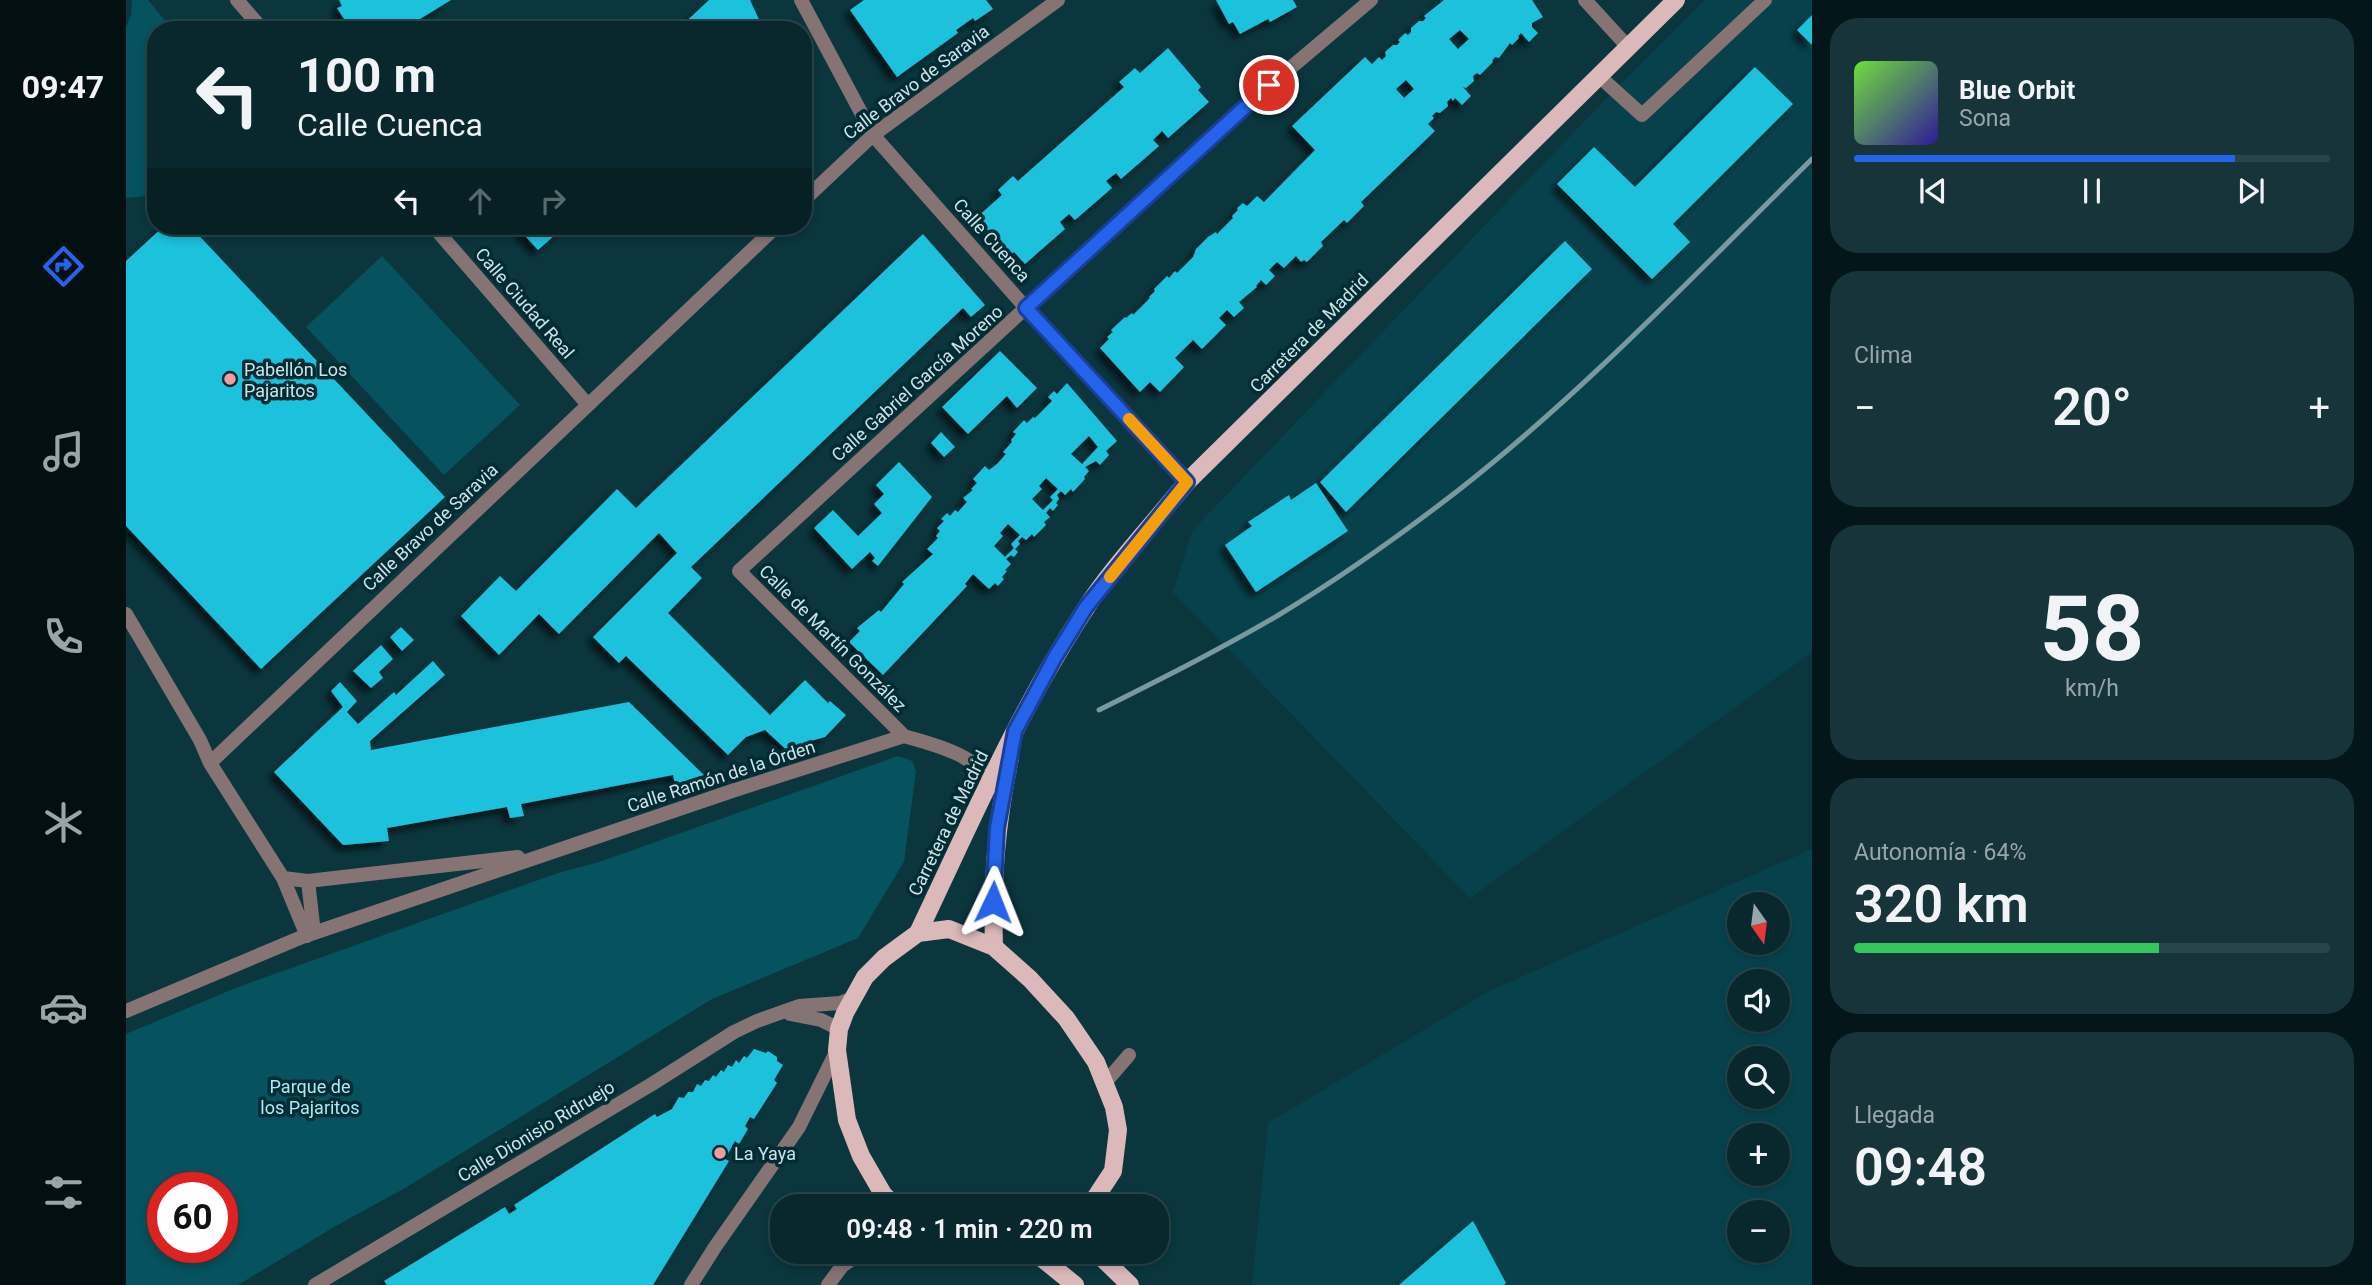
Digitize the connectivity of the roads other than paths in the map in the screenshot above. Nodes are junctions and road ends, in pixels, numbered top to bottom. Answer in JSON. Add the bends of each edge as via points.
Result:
{"nodes":[{"id":1,"x":237,"y":0,"type":"edge"},
{"id":2,"x":801,"y":0,"type":"edge"},
{"id":3,"x":1058,"y":0,"type":"edge"},
{"id":4,"x":1371,"y":0,"type":"edge"},
{"id":5,"x":1585,"y":0,"type":"edge"},
{"id":6,"x":1676,"y":0,"type":"edge"},
{"id":7,"x":1765,"y":0,"type":"edge"},
{"id":8,"x":255,"y":21,"type":"edge"},
{"id":9,"x":1629,"y":48,"type":"junction"},
{"id":10,"x":1598,"y":76,"type":"junction"},
{"id":11,"x":873,"y":135,"type":"junction"},
{"id":12,"x":812,"y":193,"type":"edge"},
{"id":13,"x":441,"y":235,"type":"edge"},
{"id":14,"x":767,"y":235,"type":"edge"},
{"id":15,"x":1026,"y":308,"type":"junction"},
{"id":16,"x":588,"y":405,"type":"junction"},
{"id":17,"x":1187,"y":482,"type":"junction"},
{"id":18,"x":739,"y":571,"type":"joint"},
{"id":19,"x":126,"y":614,"type":"edge"},
{"id":20,"x":1015,"y":731,"type":"junction"},
{"id":21,"x":904,"y":736,"type":"junction"},
{"id":22,"x":209,"y":763,"type":"junction"},
{"id":23,"x":992,"y":780,"type":"junction"},
{"id":24,"x":1002,"y":798,"type":"junction"},
{"id":25,"x":549,"y":853,"type":"junction"},
{"id":26,"x":283,"y":878,"type":"junction"},
{"id":27,"x":308,"y":881,"type":"junction"},
{"id":28,"x":918,"y":933,"type":"junction"},
{"id":29,"x":311,"y":935,"type":"junction"},
{"id":30,"x":994,"y":947,"type":"junction"},
{"id":31,"x":853,"y":998,"type":"junction"},
{"id":32,"x":126,"y":1011,"type":"edge"},
{"id":33,"x":778,"y":1014,"type":"junction"},
{"id":34,"x":839,"y":1029,"type":"junction"},
{"id":35,"x":836,"y":1050,"type":"junction"},
{"id":36,"x":1097,"y":1062,"type":"junction"},
{"id":37,"x":1104,"y":1084,"type":"junction"},
{"id":38,"x":883,"y":1194,"type":"edge"},
{"id":39,"x":1098,"y":1194,"type":"edge"},
{"id":40,"x":845,"y":1264,"type":"edge"},
{"id":41,"x":1049,"y":1264,"type":"edge"},
{"id":42,"x":1108,"y":1264,"type":"edge"},
{"id":43,"x":315,"y":1285,"type":"edge"},
{"id":44,"x":691,"y":1285,"type":"edge"},
{"id":45,"x":828,"y":1285,"type":"edge"},
{"id":46,"x":1075,"y":1285,"type":"edge"},
{"id":47,"x":1130,"y":1285,"type":"edge"}],
"edges":[{"from":1,"to":8,"type":"street"},
{"from":2,"to":11,"type":"street","name":"Calle Cuenca"},
{"from":3,"to":11,"type":"street","name":"Calle Bravo de Saravia"},
{"from":4,"to":15,"type":"street","name":"Calle Gabriel García Moreno","via":[[1248,103]]},
{"from":5,"to":9,"type":"street"},
{"from":6,"to":9,"type":"main road","name":"Carretera de Madrid"},
{"from":7,"to":10,"type":"street","via":[[1642,115]]},
{"from":9,"to":10,"type":"main road","name":"Carretera de Madrid"},
{"from":10,"to":17,"type":"main road","name":"Carretera de Madrid"},
{"from":11,"to":12,"type":"street","name":"Calle Bravo de Saravia"},
{"from":11,"to":15,"type":"street","name":"Calle Cuenca"},
{"from":13,"to":16,"type":"street","name":"Calle Ciudad Real"},
{"from":14,"to":16,"type":"street","name":"Calle Bravo de Saravia"},
{"from":15,"to":17,"type":"street","name":"Calle Cuenca"},
{"from":15,"to":18,"type":"street","name":"Calle Gabriel García Moreno"},
{"from":16,"to":22,"type":"street","name":"Calle Bravo de Saravia"},
{"from":17,"to":20,"type":"main road","name":"Carretera de Madrid","via":[[1086,607]]},
{"from":18,"to":21,"type":"street","name":"Calle de Martín González"},
{"from":19,"to":22,"type":"street"},
{"from":20,"to":23,"type":"main road","name":"Carretera de Madrid"},
{"from":20,"to":24,"type":"main road","name":"Carretera de Madrid"},
{"from":21,"to":23,"type":"street","name":"Calle de Martín González","via":[[960,755]]},
{"from":21,"to":25,"type":"street","name":"Calle Ramón de la Órden"},
{"from":22,"to":26,"type":"street"},
{"from":23,"to":24,"type":"street","name":"Calle de Martín González"},
{"from":23,"to":28,"type":"main road","name":"Carretera de Madrid"},
{"from":24,"to":30,"type":"main road","name":"Carretera de Madrid","via":[[994,864]]},
{"from":25,"to":27,"type":"street","name":"Calle Ramón de la Órden"},
{"from":25,"to":29,"type":"street","name":"Calle Ramón de la Órden"},
{"from":26,"to":27,"type":"street","name":"Calle Ramón de la Órden"},
{"from":26,"to":29,"type":"street"},
{"from":27,"to":29,"type":"street"},
{"from":28,"to":30,"type":"main road","via":[[949,929]]},
{"from":28,"to":31,"type":"main road","via":[[884,958]]},
{"from":29,"to":32,"type":"street","name":"Calle Ramón de la Órden"},
{"from":30,"to":36,"type":"main road","via":[[1066,1018]]},
{"from":31,"to":33,"type":"street","name":"Calle Dionisio Ridruejo"},
{"from":31,"to":34,"type":"main road"},
{"from":33,"to":34,"type":"street","name":"Calle Dionisio Ridruejo","via":[[805,1015]]},
{"from":33,"to":43,"type":"street","name":"Calle Dionisio Ridruejo","via":[[734,1032]]},
{"from":34,"to":35,"type":"main road"},
{"from":35,"to":38,"type":"main road","via":[[847,1120]]},
{"from":35,"to":44,"type":"street","via":[[799,1127]]},
{"from":36,"to":37,"type":"main road"},
{"from":36,"to":37,"type":"street","via":[[1129,1055]]},
{"from":37,"to":39,"type":"main road","via":[[1118,1130],[1113,1171]]},
{"from":40,"to":45,"type":"street"},
{"from":41,"to":46,"type":"main road"},
{"from":42,"to":47,"type":"main road"}]}
